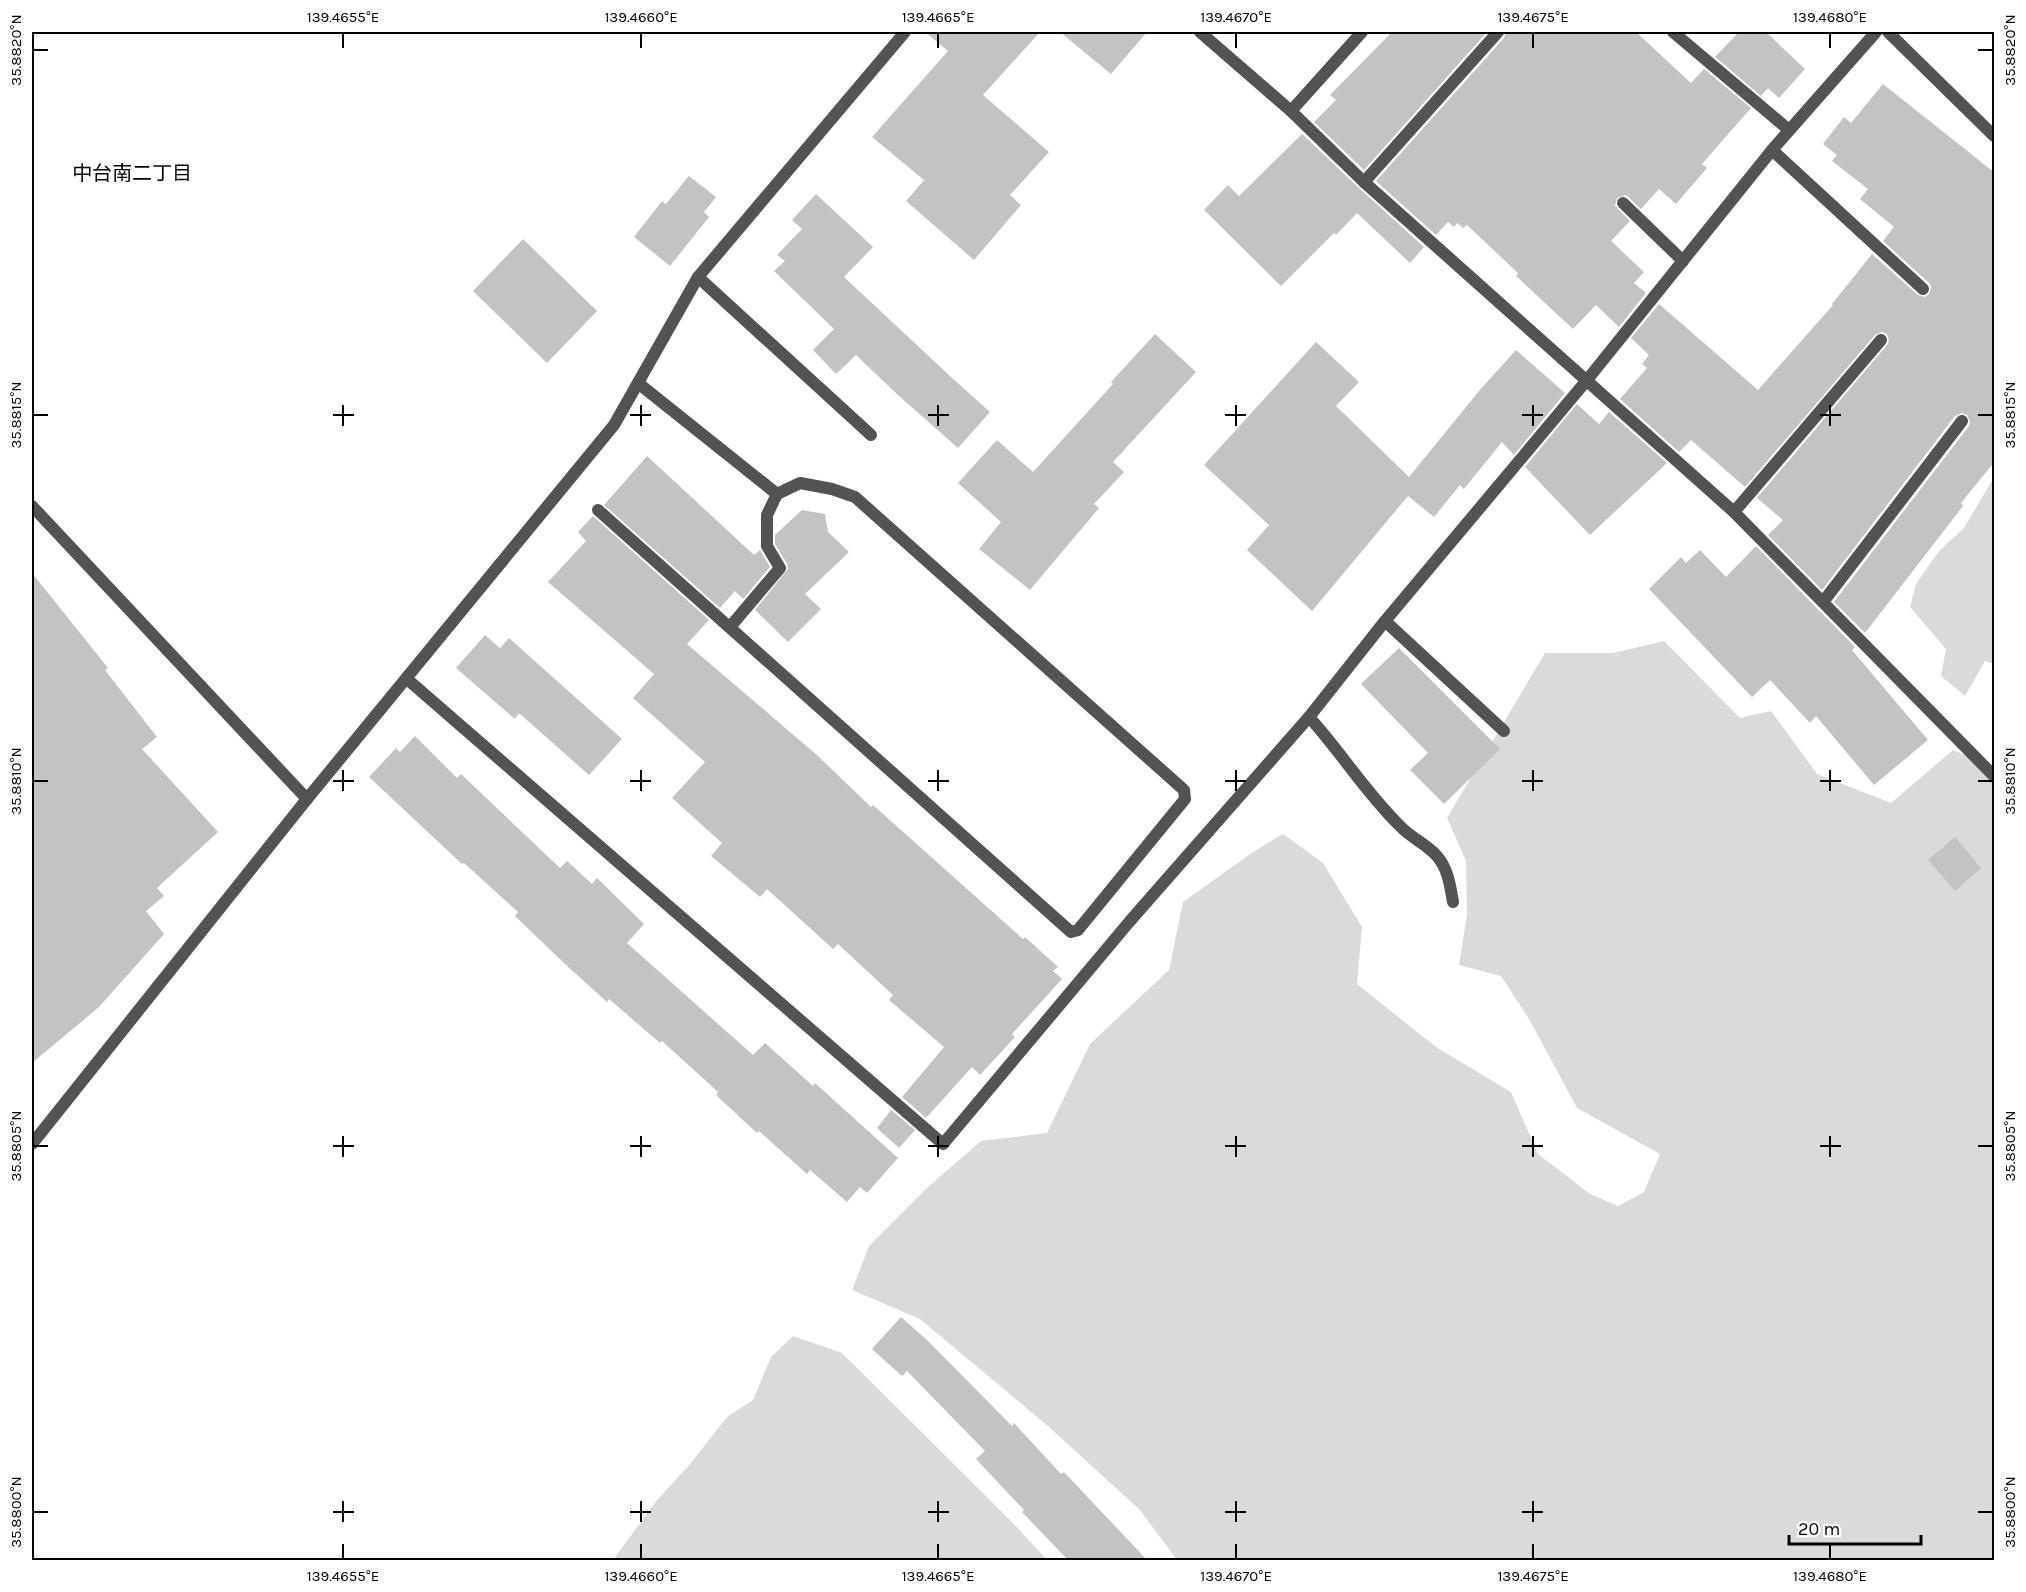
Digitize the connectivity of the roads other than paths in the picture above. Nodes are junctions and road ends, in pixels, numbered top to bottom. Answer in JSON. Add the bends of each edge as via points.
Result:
{"nodes":[{"id":1,"x":905,"y":32,"type":"edge"},
{"id":2,"x":1200,"y":32,"type":"edge"},
{"id":3,"x":1362,"y":32,"type":"edge"},
{"id":4,"x":1498,"y":32,"type":"edge"},
{"id":5,"x":1673,"y":32,"type":"edge"},
{"id":6,"x":1876,"y":32,"type":"edge"},
{"id":7,"x":1888,"y":32,"type":"edge"},
{"id":8,"x":1292,"y":111,"type":"junction"},
{"id":9,"x":1789,"y":130,"type":"junction"},
{"id":10,"x":1995,"y":136,"type":"edge"},
{"id":11,"x":1772,"y":150,"type":"junction"},
{"id":12,"x":1364,"y":182,"type":"junction"},
{"id":13,"x":1623,"y":203,"type":"dead end"},
{"id":14,"x":1683,"y":261,"type":"junction"},
{"id":15,"x":698,"y":277,"type":"junction"},
{"id":16,"x":1923,"y":289,"type":"dead end"},
{"id":17,"x":1881,"y":340,"type":"dead end"},
{"id":18,"x":1587,"y":380,"type":"junction"},
{"id":19,"x":638,"y":383,"type":"junction"},
{"id":20,"x":1962,"y":421,"type":"dead end"},
{"id":21,"x":872,"y":435,"type":"dead end"},
{"id":22,"x":777,"y":494,"type":"junction"},
{"id":23,"x":32,"y":506,"type":"edge"},
{"id":24,"x":598,"y":510,"type":"dead end"},
{"id":25,"x":1734,"y":512,"type":"junction"},
{"id":26,"x":1823,"y":602,"type":"junction"},
{"id":27,"x":1385,"y":621,"type":"junction"},
{"id":28,"x":730,"y":627,"type":"junction"},
{"id":29,"x":407,"y":679,"type":"junction"},
{"id":30,"x":1309,"y":717,"type":"junction"},
{"id":31,"x":1504,"y":731,"type":"dead end"},
{"id":32,"x":1995,"y":776,"type":"edge"},
{"id":33,"x":307,"y":798,"type":"junction"},
{"id":34,"x":1453,"y":902,"type":"dead end"},
{"id":35,"x":32,"y":1144,"type":"edge"}],
"edges":[{"from":1,"to":15,"type":"street"},
{"from":2,"to":8,"type":"street"},
{"from":3,"to":8,"type":"street"},
{"from":4,"to":12,"type":"street"},
{"from":5,"to":9,"type":"street"},
{"from":6,"to":9,"type":"street"},
{"from":7,"to":10,"type":"street"},
{"from":8,"to":12,"type":"street"},
{"from":9,"to":11,"type":"street"},
{"from":11,"to":14,"type":"street"},
{"from":11,"to":16,"type":"street"},
{"from":12,"to":18,"type":"street"},
{"from":13,"to":14,"type":"street"},
{"from":14,"to":18,"type":"street"},
{"from":15,"to":19,"type":"street"},
{"from":15,"to":21,"type":"street"},
{"from":17,"to":25,"type":"street"},
{"from":18,"to":25,"type":"street"},
{"from":18,"to":27,"type":"street"},
{"from":19,"to":22,"type":"street"},
{"from":19,"to":29,"type":"street","via":[[614,425]]},
{"from":20,"to":26,"type":"street"},
{"from":22,"to":28,"type":"street","via":[[767,515],[767,546],[780,568]]},
{"from":22,"to":28,"type":"street","via":[[800,483],[855,497],[1184,790],[1185,799],[1078,930],[1071,932]]},
{"from":23,"to":33,"type":"street"},
{"from":24,"to":28,"type":"street"},
{"from":25,"to":26,"type":"street"},
{"from":26,"to":32,"type":"street"},
{"from":27,"to":30,"type":"street"},
{"from":27,"to":31,"type":"street"},
{"from":29,"to":30,"type":"street","via":[[943,1144],[1130,921]]},
{"from":29,"to":33,"type":"street"},
{"from":30,"to":34,"type":"street","via":[[1401,828],[1436,855],[1450,878]]},
{"from":33,"to":35,"type":"street"}]}
